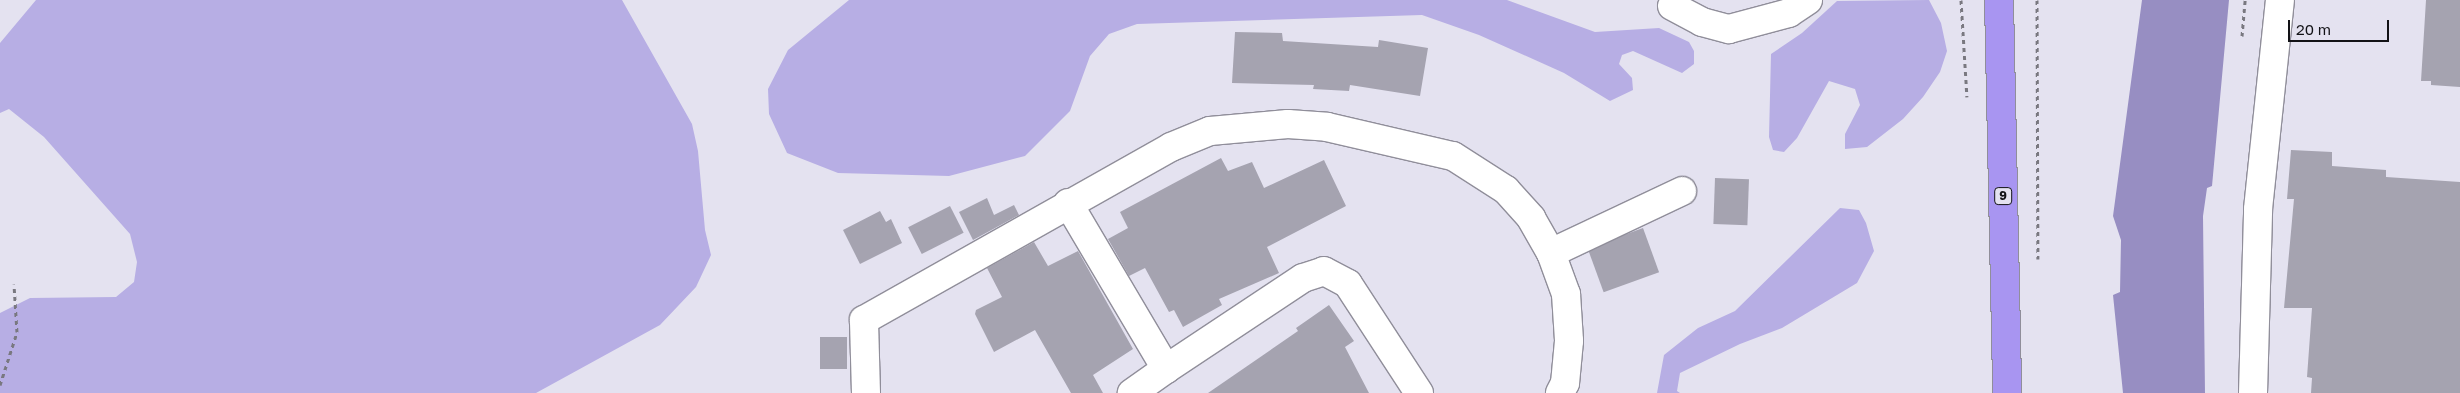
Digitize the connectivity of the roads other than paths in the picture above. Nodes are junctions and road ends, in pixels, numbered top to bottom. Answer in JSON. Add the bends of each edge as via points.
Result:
{"nodes":[{"id":1,"x":1808,"y":0,"type":"edge"},
{"id":2,"x":1999,"y":0,"type":"edge"},
{"id":3,"x":2280,"y":0,"type":"edge"},
{"id":4,"x":1672,"y":6,"type":"dead end"},
{"id":5,"x":1682,"y":191,"type":"dead end"},
{"id":6,"x":1068,"y":203,"type":"junction"},
{"id":7,"x":1551,"y":253,"type":"junction"},
{"id":8,"x":1166,"y":369,"type":"junction"},
{"id":9,"x":866,"y":393,"type":"edge"},
{"id":10,"x":1132,"y":393,"type":"edge"},
{"id":11,"x":1419,"y":393,"type":"edge"},
{"id":12,"x":1560,"y":393,"type":"edge"},
{"id":13,"x":2007,"y":393,"type":"edge"},
{"id":14,"x":2253,"y":393,"type":"edge"}],
"edges":[{"from":1,"to":4,"type":"street","via":[[1789,13],[1729,29],[1702,22]]},
{"from":2,"to":13,"type":"highway","number":"9"},
{"from":3,"to":14,"type":"street","via":[[2258,209]]},
{"from":5,"to":7,"type":"street"},
{"from":6,"to":7,"type":"street","via":[[1171,147],[1210,131],[1251,125],[1327,127],[1453,156],[1474,167],[1506,190],[1531,218]]},
{"from":6,"to":8,"type":"street"},
{"from":6,"to":9,"type":"street","via":[[864,320]]},
{"from":7,"to":12,"type":"street","via":[[1566,294],[1569,341],[1565,383]]},
{"from":8,"to":10,"type":"street"},
{"from":8,"to":11,"type":"street","via":[[1303,278],[1324,272],[1348,284]]}]}
